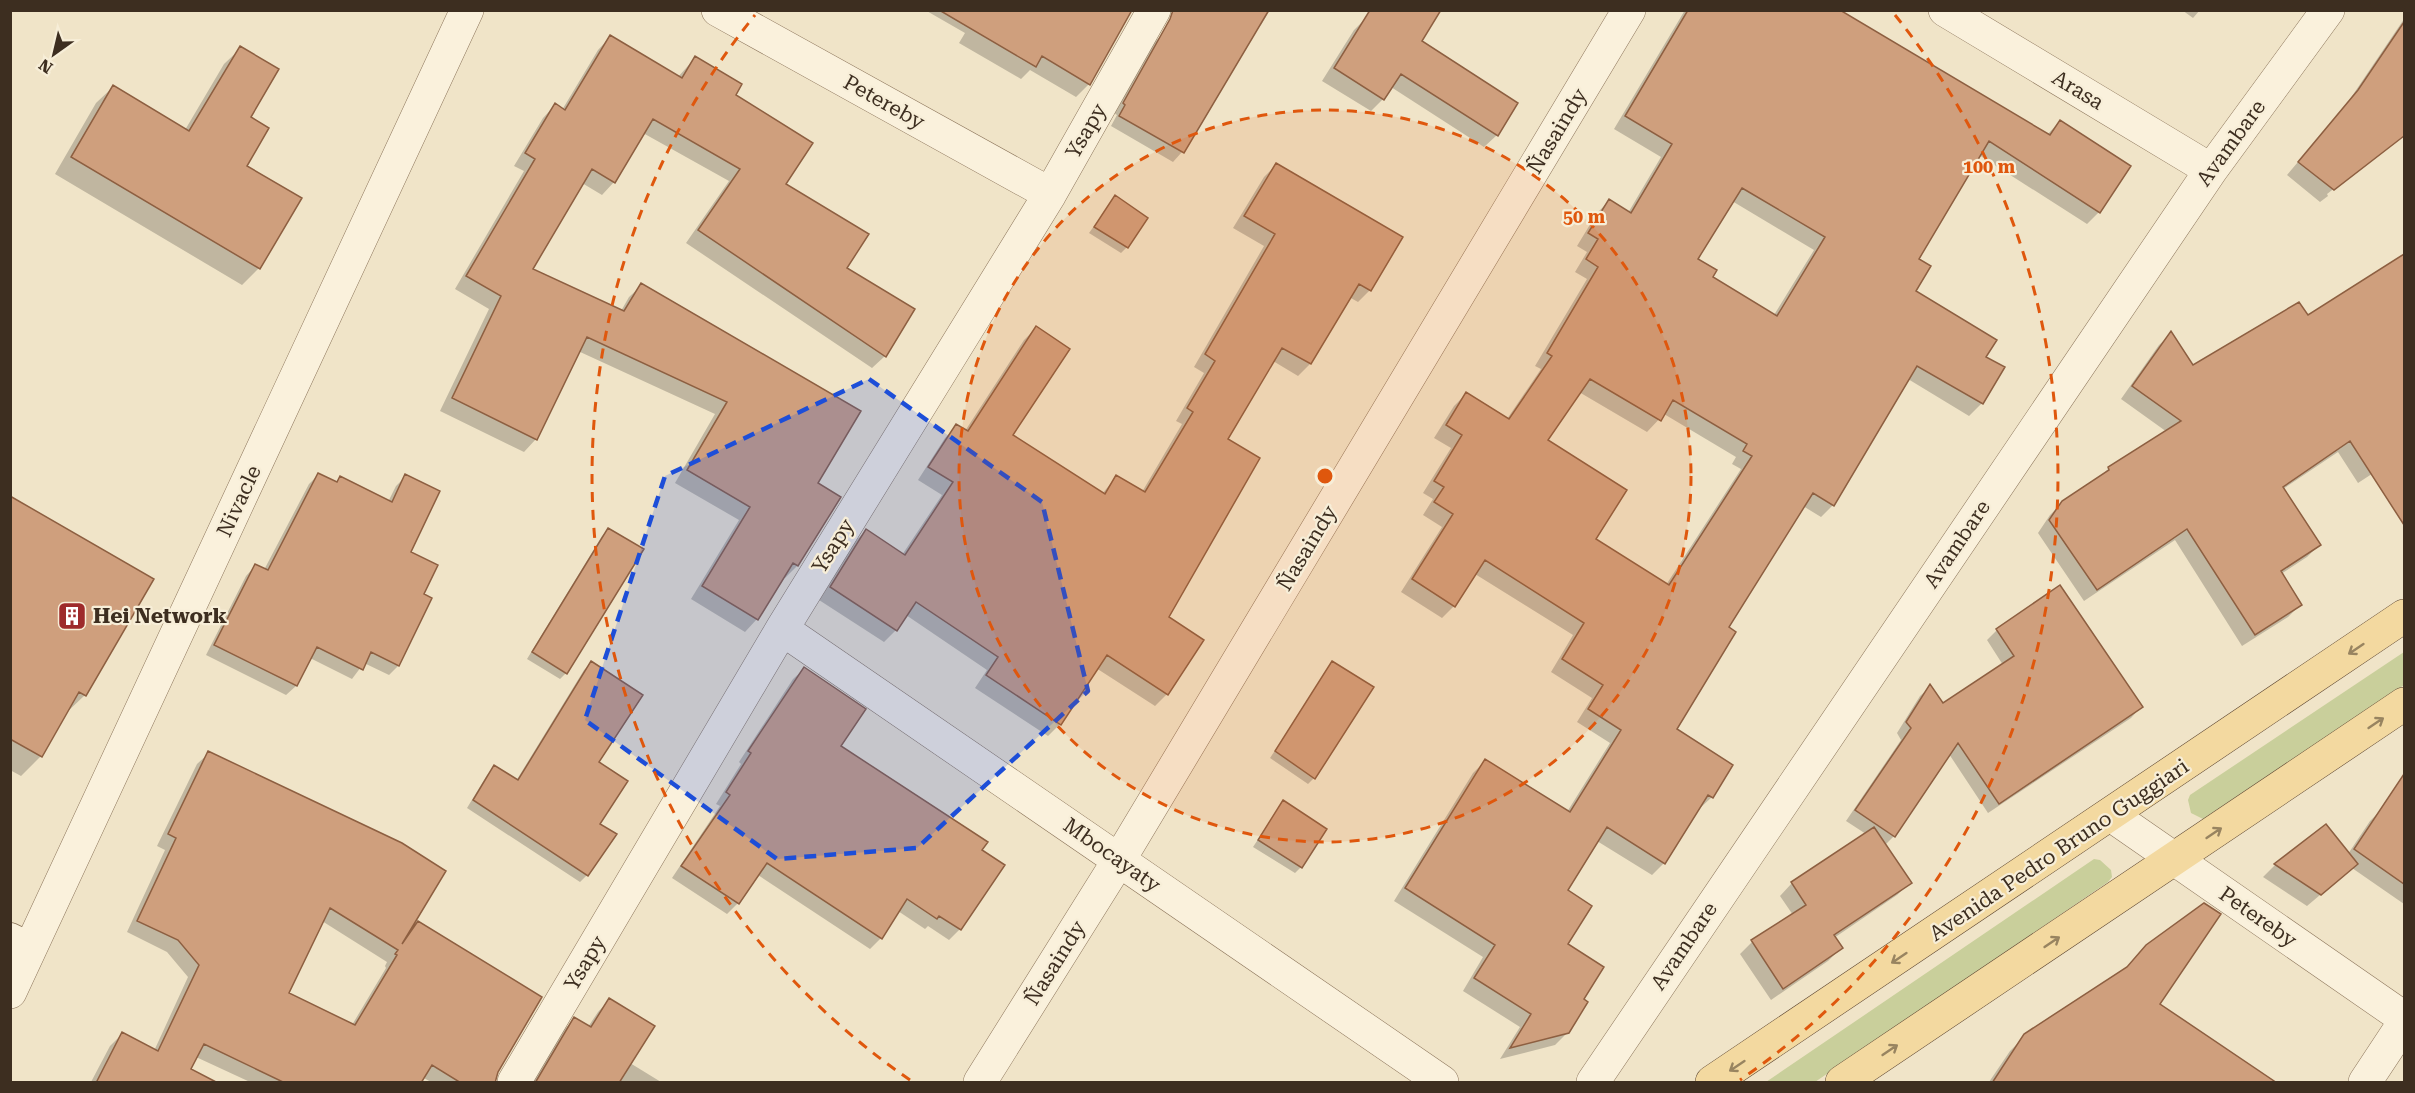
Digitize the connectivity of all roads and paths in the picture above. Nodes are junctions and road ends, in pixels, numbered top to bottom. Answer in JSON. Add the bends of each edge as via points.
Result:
{"nodes":[{"id":1,"x":467,"y":10,"type":"edge"},
{"id":2,"x":717,"y":10,"type":"edge"},
{"id":3,"x":1155,"y":10,"type":"edge"},
{"id":4,"x":1629,"y":10,"type":"edge"},
{"id":5,"x":1945,"y":10,"type":"edge"},
{"id":6,"x":2328,"y":10,"type":"edge"},
{"id":7,"x":2211,"y":170,"type":"junction"},
{"id":8,"x":1050,"y":194,"type":"junction"},
{"id":9,"x":2404,"y":616,"type":"edge"},
{"id":10,"x":782,"y":629,"type":"junction"},
{"id":11,"x":2404,"y":704,"type":"edge"},
{"id":12,"x":2111,"y":815,"type":"junction"},
{"id":13,"x":2175,"y":859,"type":"junction"},
{"id":14,"x":1119,"y":860,"type":"junction"},
{"id":15,"x":21,"y":942,"type":"edge"},
{"id":16,"x":10,"y":992,"type":"edge"},
{"id":17,"x":2404,"y":1018,"type":"edge"},
{"id":18,"x":2404,"y":1023,"type":"edge"},
{"id":19,"x":514,"y":1083,"type":"edge"},
{"id":20,"x":980,"y":1083,"type":"edge"},
{"id":21,"x":1442,"y":1083,"type":"edge"},
{"id":22,"x":1593,"y":1083,"type":"edge"},
{"id":23,"x":1712,"y":1083,"type":"edge"},
{"id":24,"x":1842,"y":1083,"type":"edge"},
{"id":25,"x":2365,"y":1083,"type":"edge"}],
"edges":[{"from":1,"to":15,"type":"street","name":"Nivacle"},
{"from":2,"to":8,"type":"street","name":"Petereby"},
{"from":3,"to":8,"type":"street","name":"Ysapy"},
{"from":4,"to":14,"type":"street","name":"Ñasaindy"},
{"from":5,"to":7,"type":"street","name":"Arasa"},
{"from":6,"to":7,"type":"street","name":"Avambare"},
{"from":7,"to":22,"type":"street","name":"Avambare"},
{"from":8,"to":10,"type":"street","name":"Ysapy"},
{"from":9,"to":12,"type":"main road","name":"Avenida Pedro Bruno Guggiari","one_way":true},
{"from":10,"to":14,"type":"street","name":"Mbocayaty"},
{"from":10,"to":19,"type":"street","name":"Ysapy"},
{"from":13,"to":11,"type":"main road","one_way":true},
{"from":12,"to":13,"type":"street","name":"Petereby"},
{"from":12,"to":23,"type":"main road","name":"Avenida Pedro Bruno Guggiari","one_way":true},
{"from":13,"to":17,"type":"street","name":"Petereby"},
{"from":24,"to":13,"type":"main road","one_way":true},
{"from":14,"to":20,"type":"street","name":"Ñasaindy"},
{"from":14,"to":21,"type":"street","name":"Mbocayaty"},
{"from":15,"to":16,"type":"street","name":"Nivacle"},
{"from":18,"to":25,"type":"street"}]}
